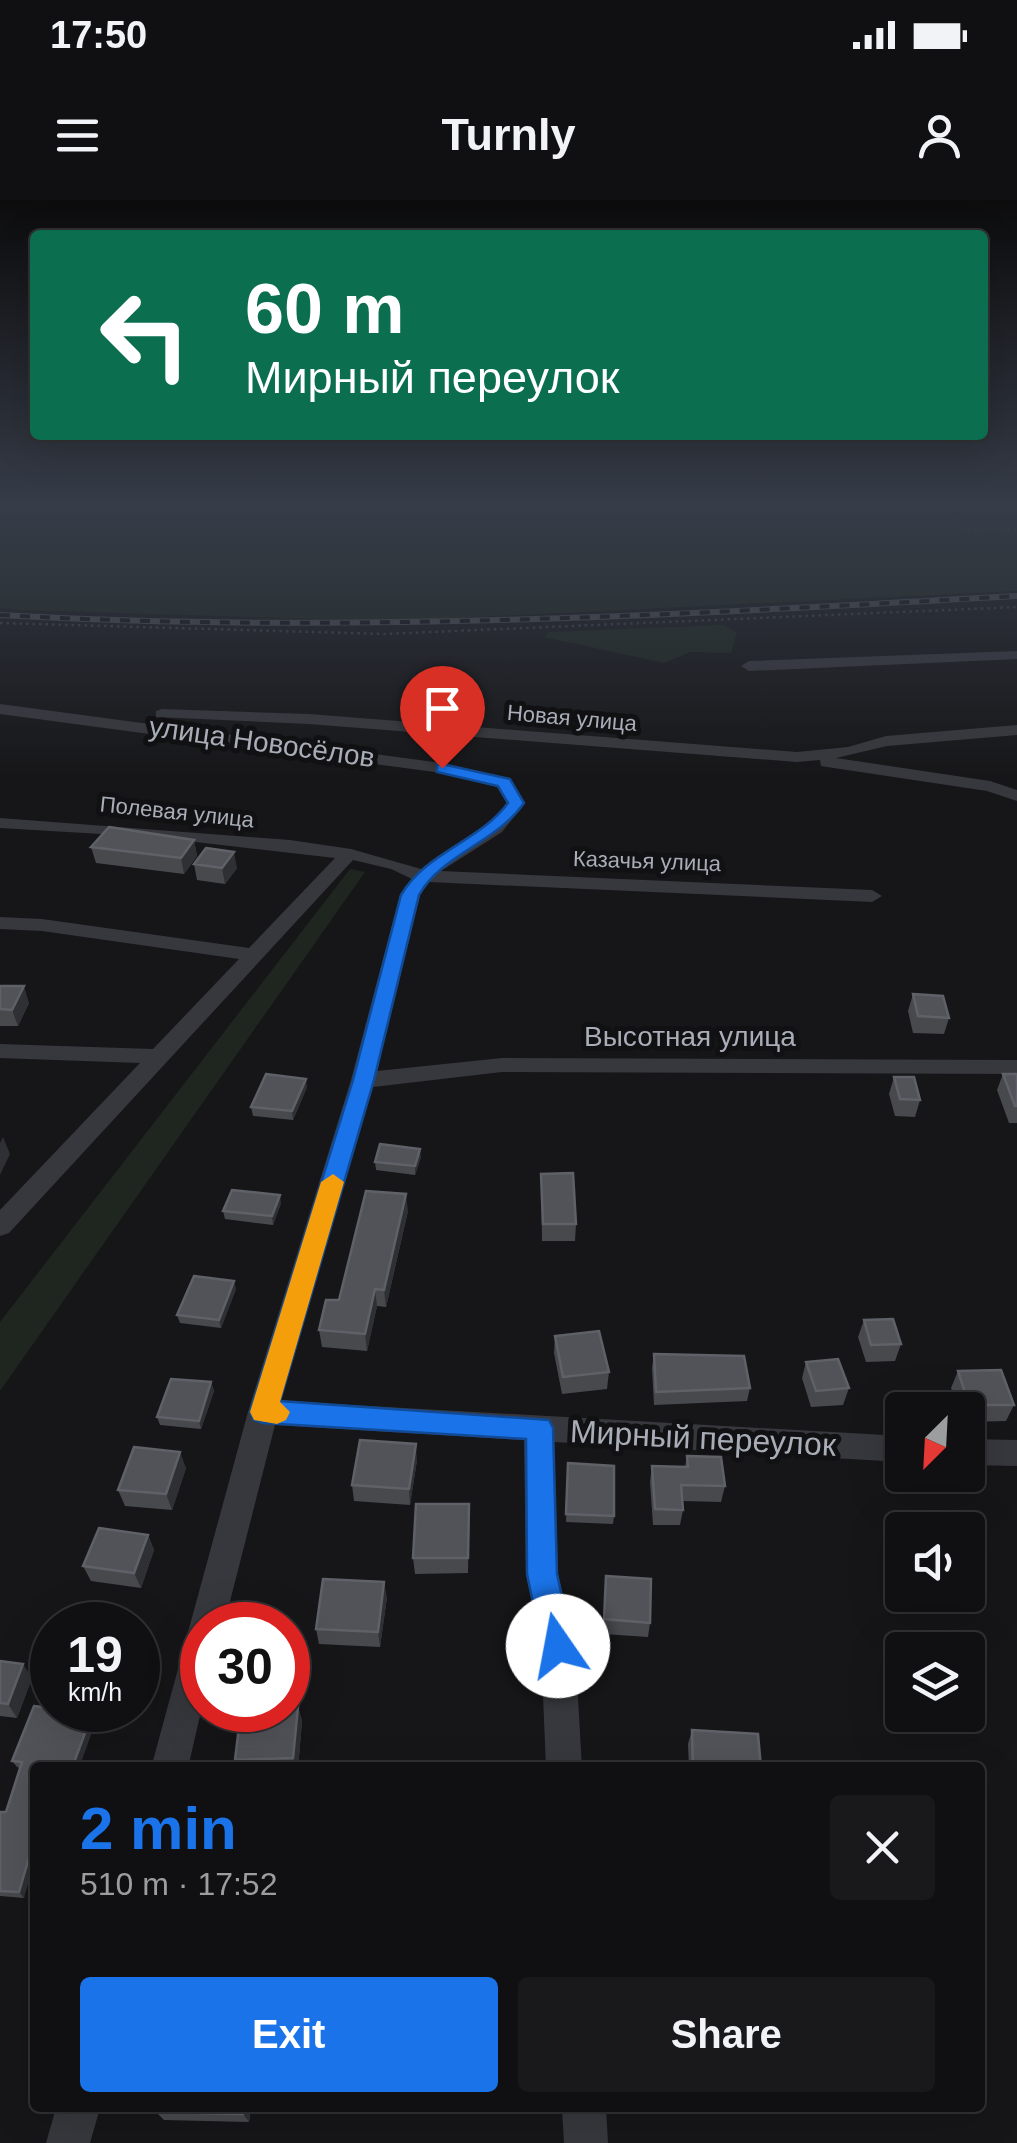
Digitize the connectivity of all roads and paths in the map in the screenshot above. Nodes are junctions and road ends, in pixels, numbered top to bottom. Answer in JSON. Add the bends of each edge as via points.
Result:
{"nodes":[{"id":1,"x":1017,"y":607,"type":"edge"},
{"id":2,"x":0,"y":623,"type":"edge"},
{"id":3,"x":1017,"y":655,"type":"edge"},
{"id":4,"x":749,"y":666,"type":"dead end"},
{"id":5,"x":0,"y":709,"type":"edge"},
{"id":6,"x":52,"y":715,"type":"junction"},
{"id":7,"x":1017,"y":730,"type":"edge"},
{"id":8,"x":797,"y":758,"type":"junction"},
{"id":9,"x":1017,"y":796,"type":"edge"},
{"id":10,"x":0,"y":823,"type":"edge"},
{"id":11,"x":348,"y":855,"type":"junction"},
{"id":12,"x":421,"y":876,"type":"junction"},
{"id":13,"x":872,"y":896,"type":"dead end"},
{"id":14,"x":0,"y":924,"type":"edge"},
{"id":15,"x":256,"y":955,"type":"junction"},
{"id":16,"x":0,"y":1050,"type":"edge"},
{"id":17,"x":159,"y":1056,"type":"junction"},
{"id":18,"x":1017,"y":1067,"type":"edge"},
{"id":19,"x":363,"y":1080,"type":"junction"},
{"id":20,"x":2,"y":1221,"type":"edge"},
{"id":21,"x":263,"y":1412,"type":"junction"},
{"id":22,"x":540,"y":1428,"type":"junction"},
{"id":23,"x":885,"y":1448,"type":"edge"},
{"id":24,"x":985,"y":1452,"type":"edge"},
{"id":25,"x":1017,"y":1452,"type":"edge"},
{"id":26,"x":212,"y":1602,"type":"edge"},
{"id":27,"x":180,"y":1725,"type":"edge"},
{"id":28,"x":171,"y":1762,"type":"edge"},
{"id":29,"x":564,"y":1762,"type":"edge"},
{"id":30,"x":77,"y":2112,"type":"edge"},
{"id":31,"x":584,"y":2112,"type":"edge"},
{"id":32,"x":68,"y":2143,"type":"edge"},
{"id":33,"x":586,"y":2143,"type":"edge"}],
"edges":[{"from":1,"to":2,"type":"path","via":[[384,634]]},
{"from":3,"to":4,"type":"street"},
{"from":5,"to":6,"type":"street","name":"Новая улица"},
{"from":6,"to":8,"type":"street","name":"Новая улица","via":[[292,718]]},
{"from":6,"to":12,"type":"street","name":"улица Новосёлов","via":[[442,768],[513,791],[516,803],[502,822]]},
{"from":7,"to":8,"type":"street","name":"Новая улица","via":[[886,741]]},
{"from":8,"to":9,"type":"street","via":[[990,786]]},
{"from":10,"to":11,"type":"street","name":"Полевая улица","via":[[114,826]]},
{"from":11,"to":12,"type":"street","name":"Полевая улица","via":[[413,868]]},
{"from":11,"to":15,"type":"street"},
{"from":12,"to":13,"type":"street","name":"Казачья улица"},
{"from":12,"to":19,"type":"street","via":[[404,915]]},
{"from":14,"to":15,"type":"street"},
{"from":15,"to":17,"type":"street"},
{"from":16,"to":17,"type":"street"},
{"from":17,"to":20,"type":"street"},
{"from":18,"to":19,"type":"street","name":"Высотная улица","via":[[502,1065]]},
{"from":19,"to":21,"type":"street"},
{"from":21,"to":22,"type":"street","name":"Мирный переулок"},
{"from":21,"to":26,"type":"street"},
{"from":22,"to":23,"type":"street","name":"Мирный переулок"},
{"from":22,"to":29,"type":"street","via":[[542,1574],[558,1646]]},
{"from":24,"to":25,"type":"street"},
{"from":27,"to":28,"type":"street"},
{"from":30,"to":32,"type":"street"},
{"from":31,"to":33,"type":"street"}]}
